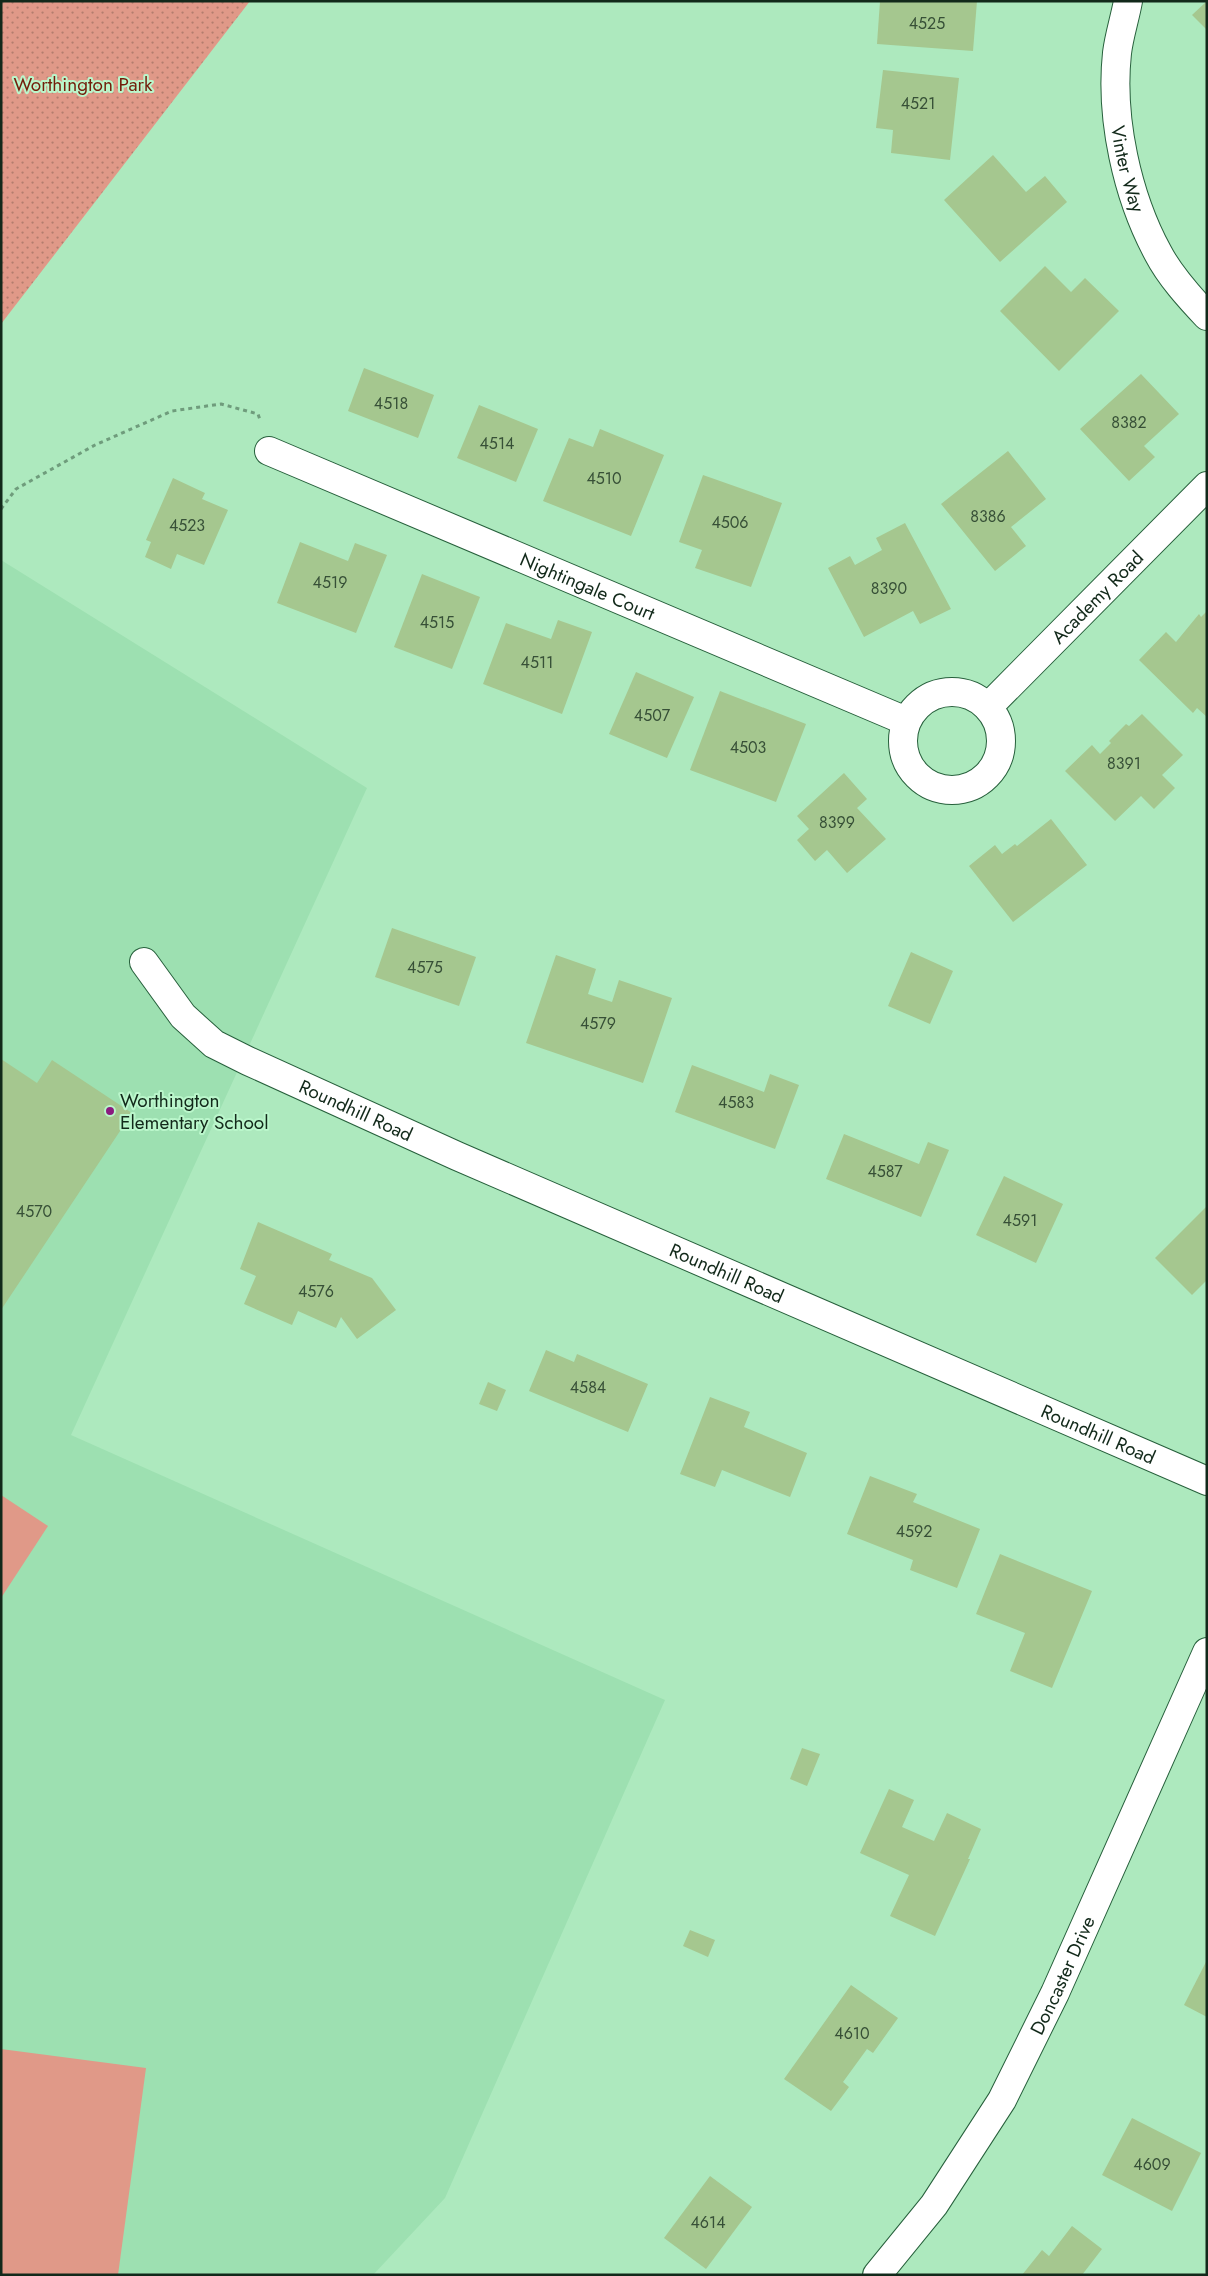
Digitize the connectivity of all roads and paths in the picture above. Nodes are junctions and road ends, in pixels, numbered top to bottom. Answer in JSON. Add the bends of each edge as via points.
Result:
{"nodes":[{"id":1,"x":1128,"y":1,"type":"edge"},
{"id":2,"x":1207,"y":316,"type":"edge"},
{"id":3,"x":269,"y":452,"type":"joint"},
{"id":4,"x":1207,"y":486,"type":"edge"},
{"id":5,"x":1,"y":509,"type":"edge"},
{"id":6,"x":988,"y":707,"type":"junction"},
{"id":7,"x":906,"y":721,"type":"junction"},
{"id":8,"x":144,"y":962,"type":"dead end"},
{"id":9,"x":1207,"y":1481,"type":"edge"},
{"id":10,"x":1207,"y":1652,"type":"edge"},
{"id":11,"x":877,"y":2275,"type":"edge"}],
"edges":[{"from":1,"to":2,"type":"street","name":"Vinter Way","via":[[1117,54],[1117,103],[1123,154],[1138,210],[1158,254],[1182,289]]},
{"from":3,"to":5,"type":"path","via":[[258,414],[222,404],[172,411],[95,445],[16,489]]},
{"from":3,"to":7,"type":"street","name":"Nightingale Court"},
{"from":4,"to":6,"type":"street","name":"Academy Road"},
{"from":6,"to":7,"type":"street","via":[[975,697],[959,692],[941,692],[919,703]]},
{"from":6,"to":7,"type":"street","via":[[999,726],[1001,745],[997,762],[975,784],[958,790],[940,789],[921,780],[910,767],[902,743]]},
{"from":8,"to":9,"type":"street","name":"Roundhill Road","via":[[183,1016],[214,1044],[248,1061],[485,1168]]},
{"from":10,"to":11,"type":"street","name":"Doncaster Drive","via":[[1055,1993],[1002,2100],[934,2205]]}]}
